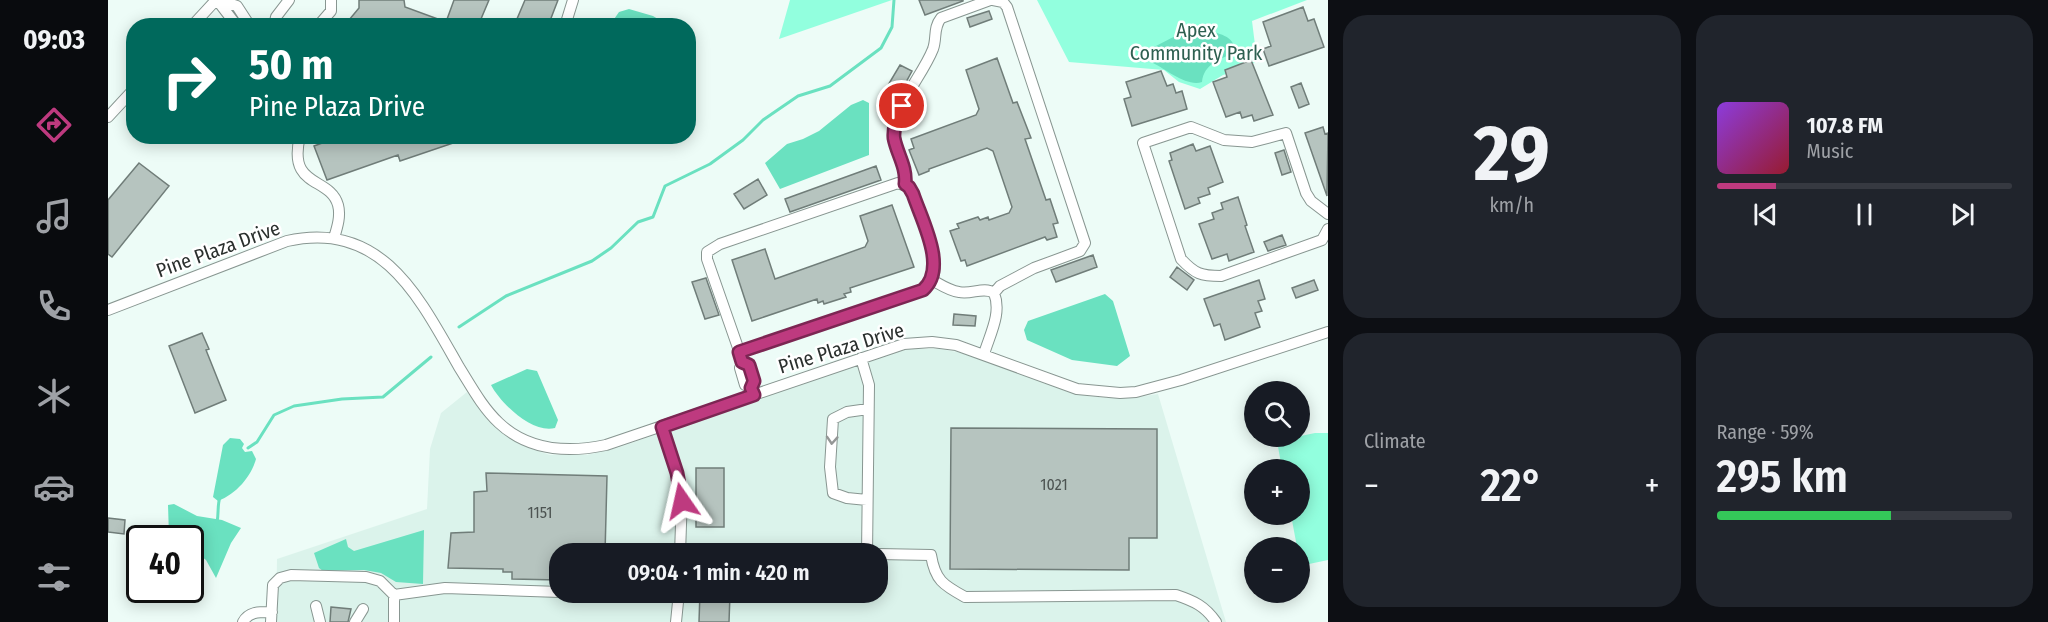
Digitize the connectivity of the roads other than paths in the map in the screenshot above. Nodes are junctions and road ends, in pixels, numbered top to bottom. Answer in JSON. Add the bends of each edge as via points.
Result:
{"nodes":[{"id":1,"x":217,"y":0,"type":"edge"},
{"id":2,"x":289,"y":0,"type":"edge"},
{"id":3,"x":331,"y":0,"type":"edge"},
{"id":4,"x":573,"y":0,"type":"edge"},
{"id":5,"x":992,"y":0,"type":"edge"},
{"id":6,"x":200,"y":18,"type":"edge"},
{"id":7,"x":231,"y":18,"type":"edge"},
{"id":8,"x":245,"y":18,"type":"edge"},
{"id":9,"x":276,"y":18,"type":"edge"},
{"id":10,"x":325,"y":18,"type":"edge"},
{"id":11,"x":567,"y":18,"type":"edge"},
{"id":12,"x":126,"y":98,"type":"edge"},
{"id":13,"x":108,"y":117,"type":"edge"},
{"id":14,"x":298,"y":144,"type":"edge"},
{"id":15,"x":905,"y":184,"type":"junction"},
{"id":16,"x":1328,"y":214,"type":"edge"},
{"id":17,"x":1328,"y":229,"type":"edge"},
{"id":18,"x":334,"y":238,"type":"junction"},
{"id":19,"x":932,"y":280,"type":"junction"},
{"id":20,"x":994,"y":293,"type":"junction"},
{"id":21,"x":108,"y":310,"type":"edge"},
{"id":22,"x":1328,"y":332,"type":"edge"},
{"id":23,"x":984,"y":354,"type":"junction"},
{"id":24,"x":741,"y":357,"type":"junction"},
{"id":25,"x":861,"y":358,"type":"junction"},
{"id":26,"x":752,"y":392,"type":"junction"},
{"id":27,"x":868,"y":408,"type":"junction"},
{"id":28,"x":662,"y":427,"type":"junction"},
{"id":29,"x":867,"y":500,"type":"junction"},
{"id":30,"x":679,"y":543,"type":"edge"},
{"id":31,"x":867,"y":543,"type":"edge"},
{"id":32,"x":888,"y":554,"type":"edge"},
{"id":33,"x":549,"y":592,"type":"edge"},
{"id":34,"x":394,"y":595,"type":"junction"},
{"id":35,"x":678,"y":603,"type":"edge"},
{"id":36,"x":316,"y":606,"type":"dead end"},
{"id":37,"x":363,"y":609,"type":"dead end"},
{"id":38,"x":272,"y":617,"type":"edge"},
{"id":39,"x":243,"y":622,"type":"edge"},
{"id":40,"x":320,"y":622,"type":"edge"},
{"id":41,"x":355,"y":622,"type":"edge"},
{"id":42,"x":394,"y":622,"type":"edge"},
{"id":43,"x":676,"y":622,"type":"edge"},
{"id":44,"x":1216,"y":622,"type":"edge"}],
"edges":[{"from":1,"to":6,"type":"street"},
{"from":1,"to":7,"type":"street"},
{"from":1,"to":8,"type":"street","via":[[237,6]]},
{"from":2,"to":9,"type":"street"},
{"from":3,"to":10,"type":"street","via":[[331,11]]},
{"from":4,"to":11,"type":"street"},
{"from":5,"to":15,"type":"street","via":[[941,18],[936,24],[935,46],[895,123],[894,138],[906,174]]},
{"from":5,"to":20,"type":"street","via":[[1007,6],[1085,243],[1080,251],[1034,268]]},
{"from":12,"to":13,"type":"street"},
{"from":14,"to":18,"type":"street","via":[[302,171],[338,203]]},
{"from":15,"to":19,"type":"street","via":[[913,194],[934,257]]},
{"from":15,"to":24,"type":"street","via":[[898,183],[720,244],[707,252]]},
{"from":16,"to":17,"type":"street","via":[[1306,193],[1286,133],[1252,142],[1224,140],[1191,127],[1143,143],[1181,259],[1192,271],[1221,276],[1322,240]]},
{"from":18,"to":21,"type":"street","name":"Pine Plaza Drive","via":[[287,241]]},
{"from":18,"to":28,"type":"street","name":"Pine Plaza Drive","via":[[372,252],[397,272],[417,296],[477,397],[500,424],[518,436],[537,445],[584,450]]},
{"from":19,"to":20,"type":"street","via":[[961,293]]},
{"from":19,"to":24,"type":"street","via":[[923,290]]},
{"from":20,"to":23,"type":"street","via":[[996,320]]},
{"from":22,"to":23,"type":"street","name":"Pine Plaza Drive","via":[[1152,389],[1120,393],[1077,389]]},
{"from":23,"to":25,"type":"street","name":"Pine Plaza Drive","via":[[932,342],[904,345]]},
{"from":24,"to":26,"type":"street","via":[[752,373]]},
{"from":25,"to":26,"type":"street","name":"Pine Plaza Drive"},
{"from":25,"to":27,"type":"street","via":[[869,385]]},
{"from":26,"to":28,"type":"street","name":"Pine Plaza Drive"},
{"from":27,"to":29,"type":"street"},
{"from":27,"to":29,"type":"street","one_way":true,"via":[[833,419],[830,467],[833,493]]},
{"from":28,"to":30,"type":"street","via":[[681,488]]},
{"from":29,"to":31,"type":"street"},
{"from":32,"to":44,"type":"street","via":[[931,555],[937,578],[965,597],[1176,595],[1208,610]]},
{"from":33,"to":34,"type":"street","via":[[445,588]]},
{"from":34,"to":38,"type":"street","via":[[380,581],[366,577],[291,575],[273,585]]},
{"from":34,"to":42,"type":"street"},
{"from":35,"to":43,"type":"street"},
{"from":36,"to":40,"type":"street"},
{"from":37,"to":41,"type":"street"},
{"from":38,"to":39,"type":"street","via":[[253,613]]}]}
